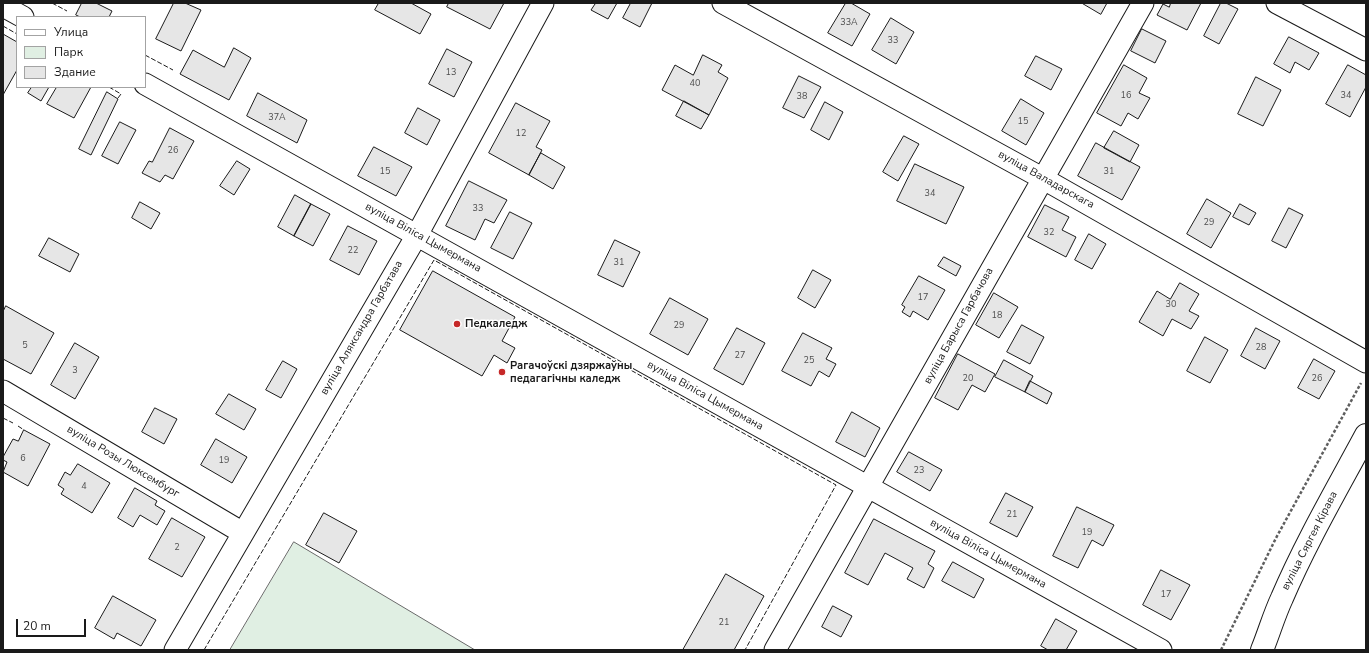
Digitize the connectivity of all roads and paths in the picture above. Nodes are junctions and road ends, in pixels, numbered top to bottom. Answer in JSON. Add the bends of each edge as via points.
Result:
{"nodes":[{"id":1,"x":543,"y":3,"type":"edge"},
{"id":2,"x":722,"y":3,"type":"edge"},
{"id":3,"x":1143,"y":3,"type":"edge"},
{"id":4,"x":1277,"y":3,"type":"edge"},
{"id":5,"x":3,"y":6,"type":"edge"},
{"id":6,"x":21,"y":16,"type":"edge"},
{"id":7,"x":1366,"y":50,"type":"edge"},
{"id":8,"x":146,"y":85,"type":"edge"},
{"id":9,"x":1042,"y":178,"type":"junction"},
{"id":10,"x":417,"y":234,"type":"junction"},
{"id":11,"x":1364,"y":371,"type":"edge"},
{"id":12,"x":3,"y":391,"type":"edge"},
{"id":13,"x":1366,"y":435,"type":"edge"},
{"id":14,"x":869,"y":488,"type":"junction"},
{"id":15,"x":243,"y":533,"type":"junction"},
{"id":16,"x":175,"y":650,"type":"edge"},
{"id":17,"x":775,"y":650,"type":"edge"},
{"id":18,"x":1161,"y":650,"type":"edge"},
{"id":19,"x":1221,"y":650,"type":"edge"},
{"id":20,"x":1262,"y":650,"type":"edge"}],
"edges":[{"from":1,"to":10,"type":"street","name":"вуліца Аляксандра Гарбатава"},
{"from":2,"to":9,"type":"street","name":"вуліца Валадарскага"},
{"from":3,"to":9,"type":"street","name":"вуліца Барыса Гарбачова"},
{"from":4,"to":7,"type":"street"},
{"from":5,"to":6,"type":"street"},
{"from":8,"to":10,"type":"street","name":"вуліца Віліса Цымермана"},
{"from":9,"to":11,"type":"street","name":"вуліца Валадарскага"},
{"from":9,"to":14,"type":"street","name":"вуліца Барыса Гарбачова"},
{"from":10,"to":14,"type":"street","name":"вуліца Віліса Цымермана"},
{"from":10,"to":15,"type":"street","name":"вуліца Аляксандра Гарбатава"},
{"from":11,"to":19,"type":"path","via":[[1276,538]]},
{"from":12,"to":15,"type":"street","name":"вуліца Розы Люксембург"},
{"from":13,"to":20,"type":"main road","name":"вуліца Сяргея Кірава","via":[[1301,557]]},
{"from":14,"to":17,"type":"street","name":"вуліца Барыса Гарбачова"},
{"from":14,"to":18,"type":"street","name":"вуліца Віліса Цымермана"},
{"from":15,"to":16,"type":"street","name":"вуліца Аляксандра Гарбатава"}]}
